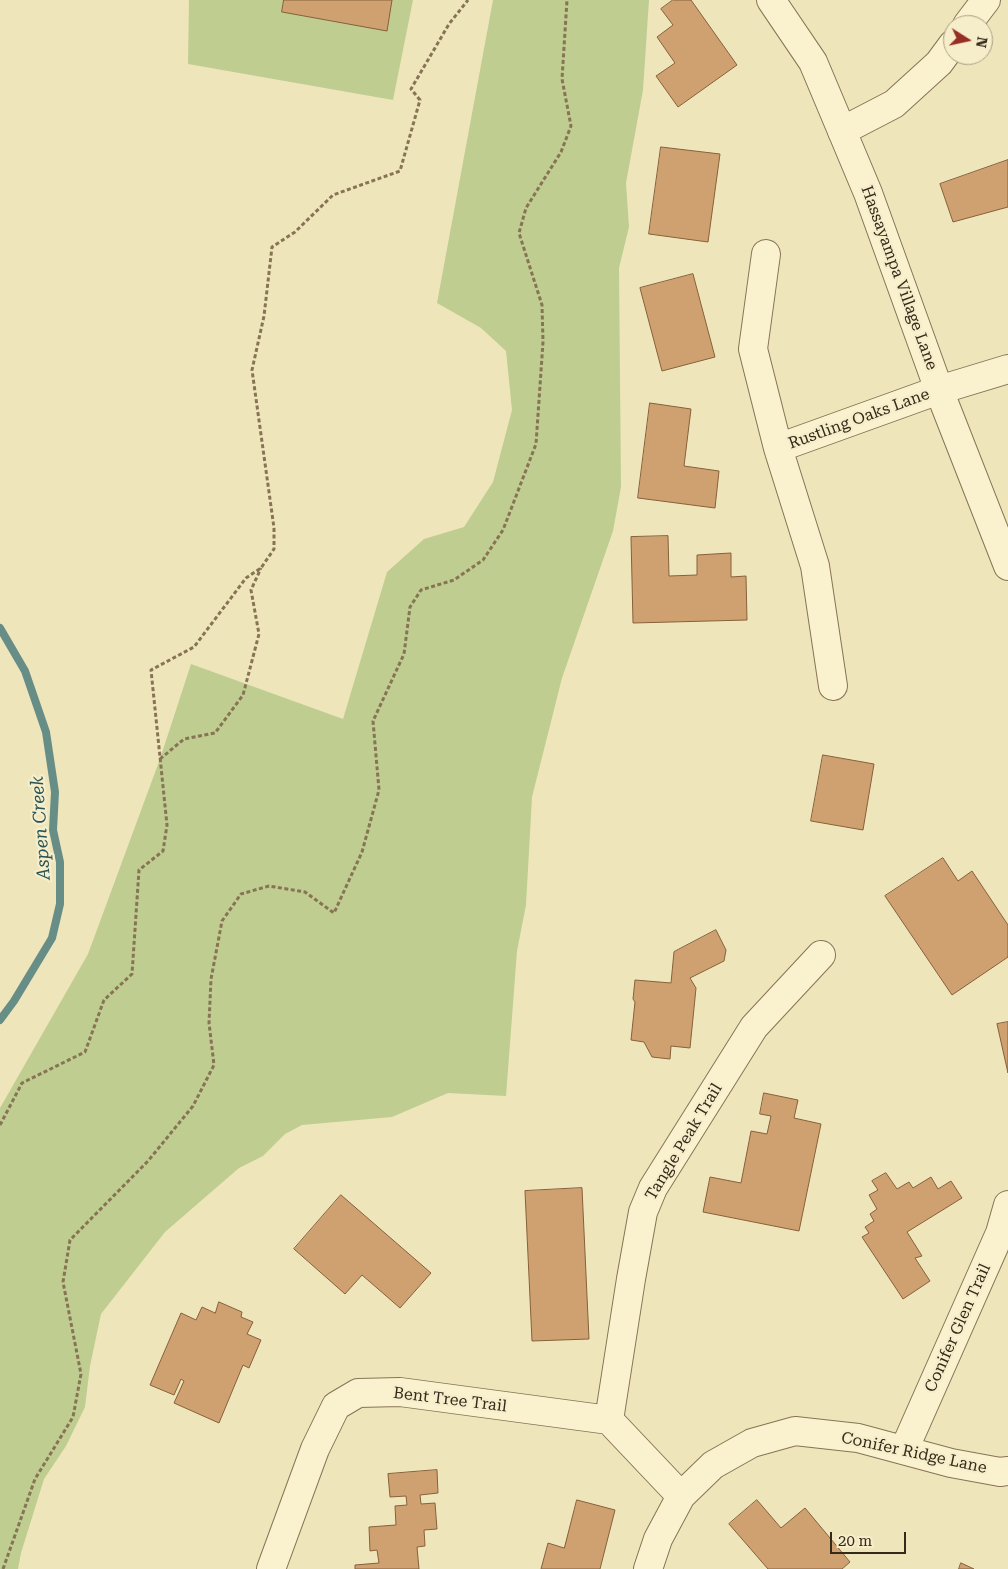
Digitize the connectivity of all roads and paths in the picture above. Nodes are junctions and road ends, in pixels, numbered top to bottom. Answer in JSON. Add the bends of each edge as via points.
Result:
{"nodes":[{"id":1,"x":468,"y":0,"type":"edge"},
{"id":2,"x":567,"y":0,"type":"edge"},
{"id":3,"x":771,"y":0,"type":"edge"},
{"id":4,"x":986,"y":0,"type":"edge"},
{"id":5,"x":975,"y":15,"type":"edge"},
{"id":6,"x":943,"y":58,"type":"edge"},
{"id":7,"x":842,"y":131,"type":"junction"},
{"id":8,"x":766,"y":254,"type":"dead end"},
{"id":9,"x":1008,"y":369,"type":"edge"},
{"id":10,"x":939,"y":390,"type":"junction"},
{"id":11,"x":778,"y":448,"type":"junction"},
{"id":12,"x":1008,"y":566,"type":"edge"},
{"id":13,"x":261,"y":568,"type":"junction"},
{"id":14,"x":833,"y":686,"type":"dead end"},
{"id":15,"x":160,"y":759,"type":"junction"},
{"id":16,"x":821,"y":956,"type":"dead end"},
{"id":17,"x":0,"y":1125,"type":"edge"},
{"id":18,"x":1008,"y":1204,"type":"edge"},
{"id":19,"x":609,"y":1420,"type":"junction"},
{"id":20,"x":904,"y":1450,"type":"junction"},
{"id":21,"x":1008,"y":1471,"type":"edge"},
{"id":22,"x":681,"y":1496,"type":"junction"},
{"id":23,"x":3,"y":1569,"type":"edge"},
{"id":24,"x":270,"y":1569,"type":"edge"},
{"id":25,"x":648,"y":1569,"type":"edge"}],
"edges":[{"from":1,"to":13,"type":"path","via":[[449,24],[411,89],[420,100],[400,170],[333,195],[295,232],[272,247],[264,316],[252,370],[274,528],[274,549]]},
{"from":2,"to":23,"type":"path","via":[[562,79],[571,126],[561,152],[526,208],[519,233],[542,305],[543,342],[536,444],[503,530],[483,560],[454,580],[421,590],[410,607],[404,654],[373,721],[378,790],[362,852],[334,912],[305,892],[269,886],[241,894],[222,921],[210,979],[209,1023],[214,1065],[193,1106],[148,1161],[70,1240],[63,1282],[82,1374],[73,1417],[35,1479]]},
{"from":3,"to":7,"type":"street","name":"Hassayampa Village Lane","via":[[814,62]]},
{"from":4,"to":5,"type":"street"},
{"from":6,"to":7,"type":"street","via":[[894,104]]},
{"from":7,"to":10,"type":"street","name":"Hassayampa Village Lane","via":[[868,193]]},
{"from":8,"to":11,"type":"street","name":"Rustling Oaks Lane","via":[[753,350]]},
{"from":9,"to":10,"type":"street","name":"Rustling Oaks Lane"},
{"from":10,"to":11,"type":"street","name":"Rustling Oaks Lane"},
{"from":10,"to":12,"type":"street","name":"Hassayampa Village Lane"},
{"from":11,"to":14,"type":"street","name":"Rustling Oaks Lane","via":[[814,566]]},
{"from":13,"to":15,"type":"path","via":[[251,590],[259,634],[244,695],[216,733],[184,740]]},
{"from":13,"to":15,"type":"path","via":[[246,578],[194,647],[150,670]]},
{"from":15,"to":17,"type":"path","via":[[167,825],[163,851],[139,870],[132,974],[104,1000],[86,1052],[22,1083]]},
{"from":16,"to":19,"type":"street","name":"Tangle Peak Trail","via":[[754,1027],[654,1188],[643,1212]]},
{"from":18,"to":20,"type":"street","name":"Conifer Glen Trail","via":[[1000,1233]]},
{"from":19,"to":22,"type":"street"},
{"from":19,"to":24,"type":"street","name":"Bent Tree Trail","via":[[400,1392],[358,1393],[336,1406],[315,1449]]},
{"from":20,"to":21,"type":"street","name":"Conifer Ridge Lane","via":[[950,1463]]},
{"from":20,"to":22,"type":"street","name":"Conifer Ridge Lane","via":[[858,1438],[794,1431],[752,1443],[713,1465]]},
{"from":22,"to":25,"type":"street","name":"Conifer Ridge Lane","via":[[658,1539]]}]}
